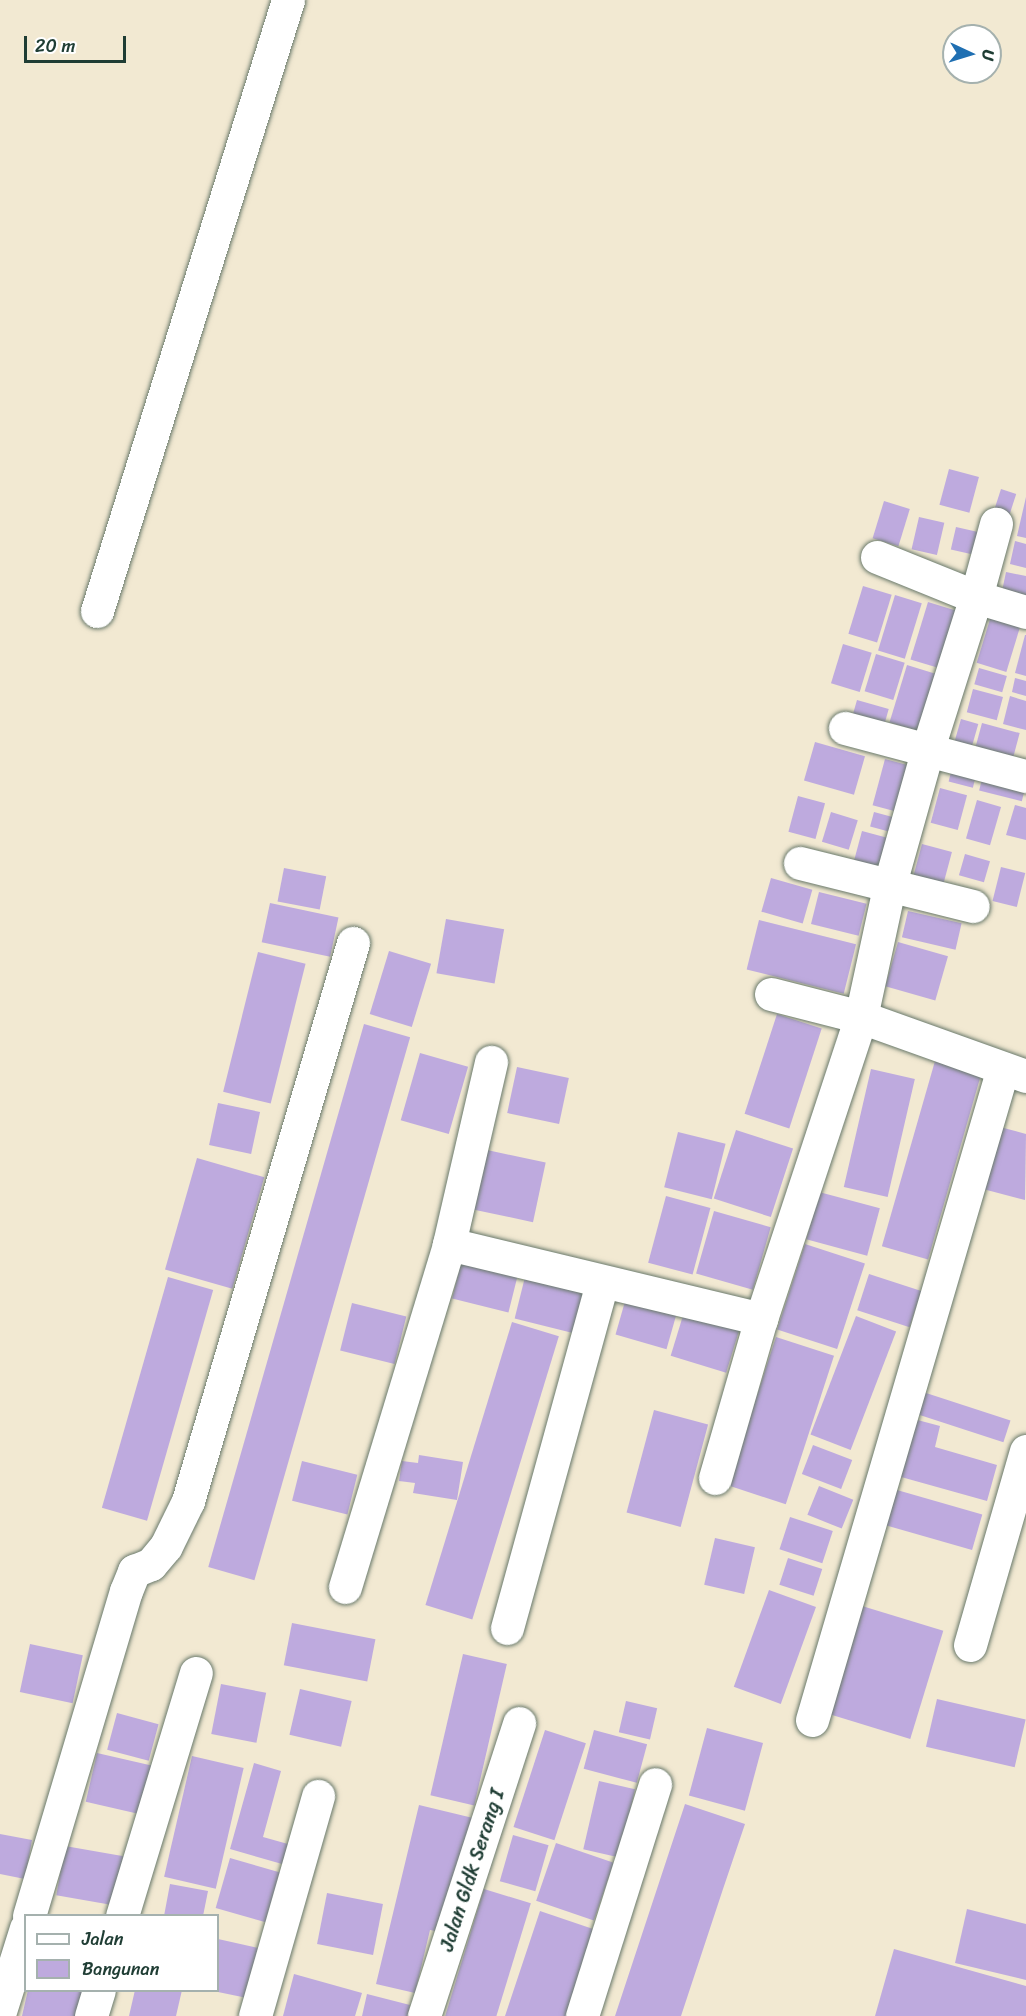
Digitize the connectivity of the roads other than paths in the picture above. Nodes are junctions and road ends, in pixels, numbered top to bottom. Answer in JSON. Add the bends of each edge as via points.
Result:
{"nodes":[{"id":1,"x":288,"y":0,"type":"edge"},
{"id":2,"x":996,"y":524,"type":"dead end"},
{"id":3,"x":877,"y":557,"type":"dead end"},
{"id":4,"x":976,"y":597,"type":"junction"},
{"id":5,"x":97,"y":611,"type":"dead end"},
{"id":6,"x":1026,"y":612,"type":"edge"},
{"id":7,"x":845,"y":728,"type":"dead end"},
{"id":8,"x":928,"y":748,"type":"junction"},
{"id":9,"x":1026,"y":776,"type":"edge"},
{"id":10,"x":800,"y":863,"type":"dead end"},
{"id":11,"x":890,"y":887,"type":"junction"},
{"id":12,"x":973,"y":906,"type":"dead end"},
{"id":13,"x":354,"y":943,"type":"dead end"},
{"id":14,"x":771,"y":994,"type":"dead end"},
{"id":15,"x":861,"y":1017,"type":"junction"},
{"id":16,"x":491,"y":1062,"type":"dead end"},
{"id":17,"x":1015,"y":1072,"type":"edge"},
{"id":18,"x":449,"y":1244,"type":"junction"},
{"id":19,"x":602,"y":1282,"type":"junction"},
{"id":20,"x":761,"y":1319,"type":"junction"},
{"id":21,"x":1026,"y":1451,"type":"edge"},
{"id":22,"x":715,"y":1478,"type":"dead end"},
{"id":23,"x":345,"y":1587,"type":"dead end"},
{"id":24,"x":507,"y":1629,"type":"dead end"},
{"id":25,"x":970,"y":1645,"type":"dead end"},
{"id":26,"x":196,"y":1673,"type":"dead end"},
{"id":27,"x":812,"y":1720,"type":"dead end"},
{"id":28,"x":519,"y":1723,"type":"dead end"},
{"id":29,"x":655,"y":1784,"type":"dead end"},
{"id":30,"x":318,"y":1796,"type":"dead end"},
{"id":31,"x":30,"y":1914,"type":"edge"},
{"id":32,"x":123,"y":1914,"type":"edge"},
{"id":33,"x":24,"y":1934,"type":"edge"},
{"id":34,"x":98,"y":1992,"type":"edge"},
{"id":35,"x":0,"y":2011,"type":"edge"},
{"id":36,"x":91,"y":2016,"type":"edge"},
{"id":37,"x":255,"y":2016,"type":"edge"},
{"id":38,"x":424,"y":2016,"type":"edge"},
{"id":39,"x":582,"y":2016,"type":"edge"}],
"edges":[{"from":1,"to":5,"type":"street"},
{"from":2,"to":4,"type":"street"},
{"from":3,"to":4,"type":"street"},
{"from":4,"to":6,"type":"street"},
{"from":4,"to":8,"type":"street"},
{"from":7,"to":8,"type":"street"},
{"from":8,"to":9,"type":"street"},
{"from":8,"to":11,"type":"street"},
{"from":10,"to":11,"type":"street"},
{"from":11,"to":12,"type":"street"},
{"from":11,"to":15,"type":"street"},
{"from":13,"to":31,"type":"street","via":[[188,1501],[166,1546],[130,1581]]},
{"from":14,"to":15,"type":"street"},
{"from":15,"to":17,"type":"street"},
{"from":15,"to":20,"type":"street"},
{"from":16,"to":18,"type":"street"},
{"from":17,"to":27,"type":"street"},
{"from":18,"to":19,"type":"street"},
{"from":18,"to":23,"type":"street"},
{"from":19,"to":20,"type":"street"},
{"from":19,"to":24,"type":"street"},
{"from":20,"to":22,"type":"street"},
{"from":21,"to":25,"type":"street"},
{"from":26,"to":32,"type":"street"},
{"from":28,"to":38,"type":"street","name":"Jalan Gldk Serang I"},
{"from":29,"to":39,"type":"street"},
{"from":30,"to":37,"type":"street"},
{"from":33,"to":35,"type":"street"},
{"from":34,"to":36,"type":"street"}]}
